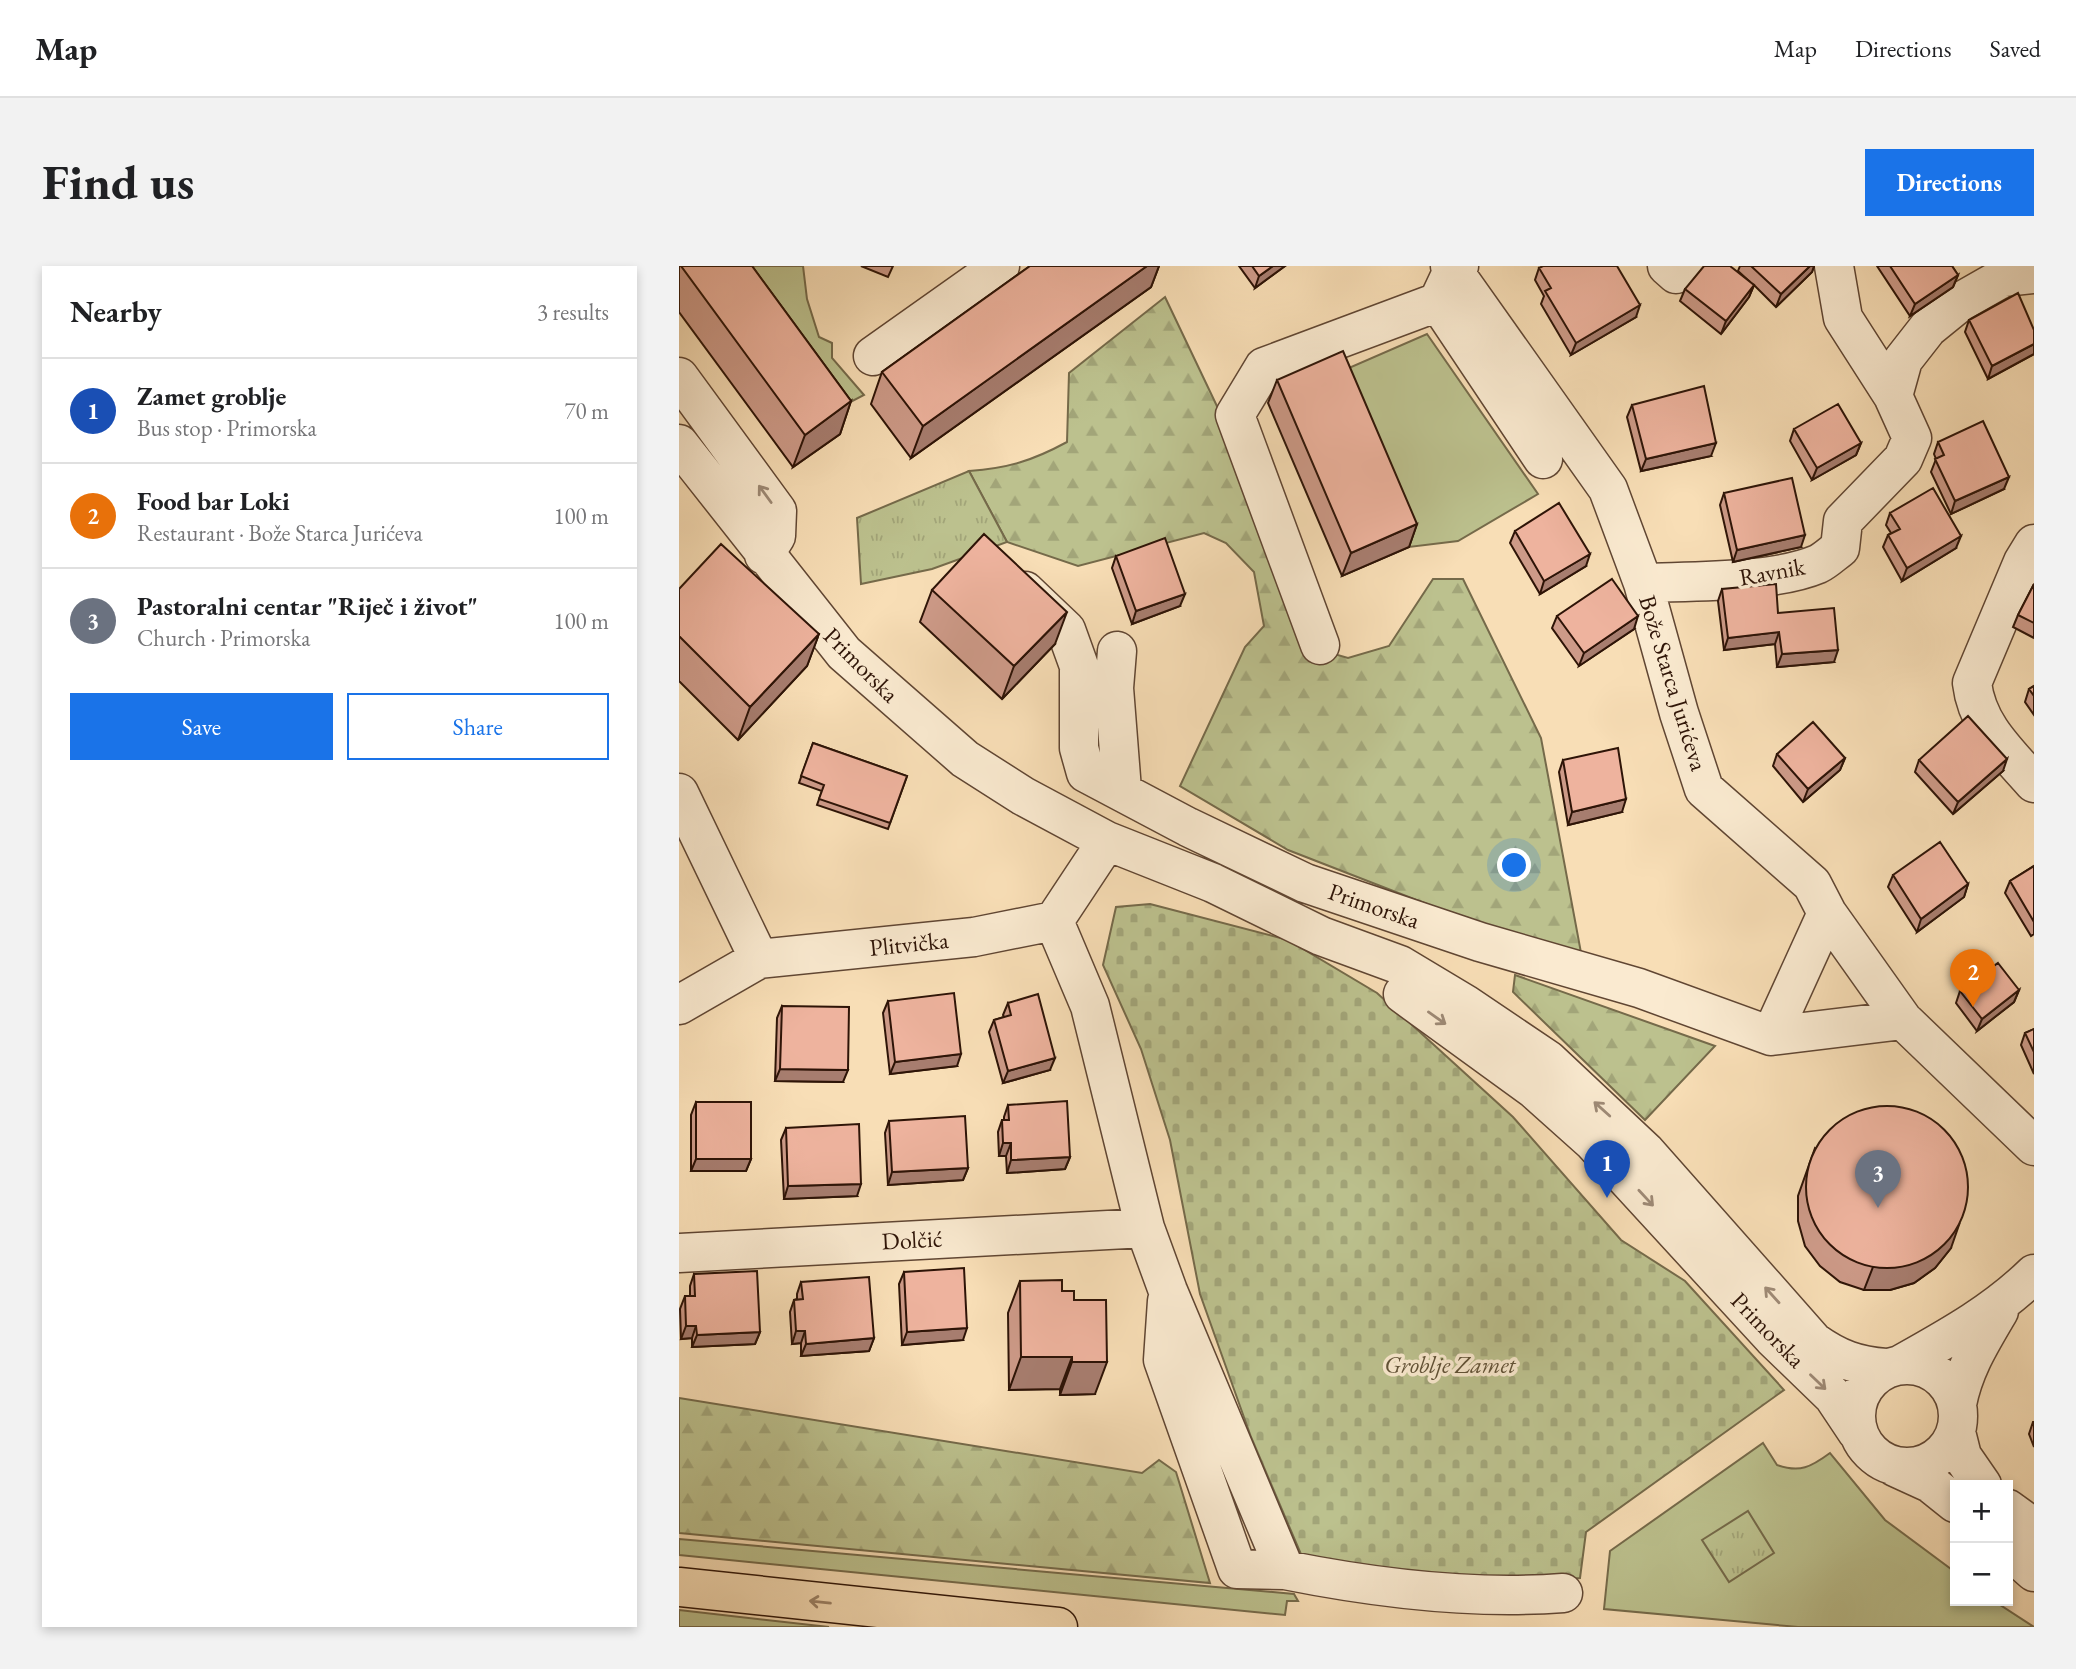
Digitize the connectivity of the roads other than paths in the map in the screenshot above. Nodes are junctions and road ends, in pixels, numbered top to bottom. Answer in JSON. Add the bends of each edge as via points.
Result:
{"nodes":[{"id":1,"x":1000,"y":266,"type":"edge"},
{"id":2,"x":1667,"y":266,"type":"edge"},
{"id":3,"x":1685,"y":266,"type":"edge"},
{"id":4,"x":1835,"y":266,"type":"edge"},
{"id":5,"x":2034,"y":274,"type":"edge"},
{"id":6,"x":1450,"y":276,"type":"edge"},
{"id":7,"x":873,"y":356,"type":"dead end"},
{"id":8,"x":679,"y":377,"type":"edge"},
{"id":9,"x":1893,"y":396,"type":"junction"},
{"id":10,"x":679,"y":444,"type":"edge"},
{"id":11,"x":1543,"y":459,"type":"dead end"},
{"id":12,"x":2034,"y":544,"type":"edge"},
{"id":13,"x":764,"y":555,"type":"junction"},
{"id":14,"x":1008,"y":575,"type":"edge"},
{"id":15,"x":1643,"y":583,"type":"junction"},
{"id":16,"x":1319,"y":645,"type":"dead end"},
{"id":17,"x":1117,"y":650,"type":"dead end"},
{"id":18,"x":2034,"y":783,"type":"edge"},
{"id":19,"x":1122,"y":790,"type":"junction"},
{"id":20,"x":679,"y":793,"type":"edge"},
{"id":21,"x":1107,"y":841,"type":"junction"},
{"id":22,"x":1827,"y":913,"type":"junction"},
{"id":23,"x":1054,"y":921,"type":"junction"},
{"id":24,"x":1321,"y":936,"type":"junction"},
{"id":25,"x":758,"y":959,"type":"junction"},
{"id":26,"x":679,"y":1005,"type":"edge"},
{"id":27,"x":1903,"y":1020,"type":"junction"},
{"id":28,"x":1771,"y":1036,"type":"junction"},
{"id":29,"x":2034,"y":1146,"type":"edge"},
{"id":30,"x":1145,"y":1227,"type":"junction"},
{"id":31,"x":679,"y":1253,"type":"edge"},
{"id":32,"x":2034,"y":1275,"type":"edge"},
{"id":33,"x":2004,"y":1303,"type":"junction"},
{"id":34,"x":1893,"y":1367,"type":"junction"},
{"id":35,"x":1957,"y":1418,"type":"junction"},
{"id":36,"x":1857,"y":1432,"type":"junction"},
{"id":37,"x":1895,"y":1466,"type":"junction"},
{"id":38,"x":1979,"y":1480,"type":"edge"},
{"id":39,"x":1950,"y":1499,"type":"edge"},
{"id":40,"x":2013,"y":1513,"type":"edge"},
{"id":41,"x":2034,"y":1528,"type":"edge"},
{"id":42,"x":2013,"y":1553,"type":"edge"},
{"id":43,"x":2034,"y":1572,"type":"edge"},
{"id":44,"x":679,"y":1587,"type":"edge"},
{"id":45,"x":1563,"y":1593,"type":"dead end"},
{"id":46,"x":1058,"y":1627,"type":"edge"}],
"edges":[{"from":1,"to":7,"type":"street"},
{"from":2,"to":3,"type":"street","via":[[1676,275]]},
{"from":4,"to":9,"type":"street","name":"Ravnik","via":[[1843,318]]},
{"from":5,"to":9,"type":"street","via":[[2004,277],[1960,302],[1928,328],[1903,360]]},
{"from":6,"to":11,"type":"street"},
{"from":6,"to":15,"type":"street","name":"Bože Starca Jurićeva","via":[[1608,489]]},
{"from":6,"to":16,"type":"street","via":[[1264,367],[1235,415]]},
{"from":13,"to":8,"type":"street","one_way":true,"via":[[776,536],[777,511]]},
{"from":9,"to":15,"type":"street","name":"Ravnik","via":[[1912,438],[1903,459],[1843,521],[1840,548],[1819,564],[1720,580]]},
{"from":10,"to":13,"type":"street","name":"Primorska"},
{"from":12,"to":18,"type":"street","via":[[1972,683],[1983,724]]},
{"from":13,"to":21,"type":"street","name":"Primorska","via":[[845,653],[914,717],[1023,796]]},
{"from":14,"to":19,"type":"street","name":"Primorska","via":[[1066,630],[1079,666],[1079,748],[1086,773]]},
{"from":15,"to":22,"type":"street","name":"Bože Starca Jurićeva","via":[[1704,789],[1812,884]]},
{"from":17,"to":19,"type":"street","via":[[1114,688]]},
{"from":19,"to":28,"type":"street","name":"Primorska","via":[[1305,883],[1480,942],[1639,988]]},
{"from":20,"to":25,"type":"street"},
{"from":21,"to":23,"type":"street"},
{"from":21,"to":24,"type":"street","name":"Primorska","via":[[1213,883]]},
{"from":22,"to":27,"type":"street","name":"Bože Starca Jurićeva"},
{"from":22,"to":28,"type":"street"},
{"from":23,"to":25,"type":"street","name":"Plitvička","via":[[974,937]]},
{"from":23,"to":30,"type":"street","via":[[1090,1006]]},
{"from":34,"to":24,"type":"street","name":"Primorska","one_way":true,"via":[[1853,1364],[1814,1342],[1646,1152],[1548,1060],[1400,965]]},
{"from":24,"to":36,"type":"street","name":"Primorska","one_way":true,"via":[[1525,1082],[1592,1141],[1773,1338],[1833,1396]]},
{"from":25,"to":26,"type":"street","name":"Plitvička"},
{"from":27,"to":28,"type":"street","name":"Primorska"},
{"from":27,"to":29,"type":"street","name":"Bože Starca Jurićeva"},
{"from":30,"to":31,"type":"street","name":"Dolčić"},
{"from":30,"to":45,"type":"street","via":[[1285,1570],[1335,1580],[1508,1597]]},
{"from":32,"to":33,"type":"street"},
{"from":33,"to":34,"type":"street"},
{"from":33,"to":35,"type":"street","via":[[1962,1378]]},
{"from":34,"to":35,"type":"street","name":"Primorska","via":[[1915,1365],[1935,1374],[1951,1390]]},
{"from":34,"to":36,"type":"street","via":[[1873,1376],[1857,1402]]},
{"from":35,"to":37,"type":"street","via":[[1949,1446],[1932,1461],[1910,1468]]},
{"from":35,"to":38,"type":"street","name":"Primorska","via":[[1962,1456]]},
{"from":36,"to":37,"type":"street","name":"Primorska","via":[[1865,1448]]},
{"from":37,"to":39,"type":"street","name":"Primorska"},
{"from":40,"to":41,"type":"street"},
{"from":42,"to":43,"type":"street"},
{"from":46,"to":44,"type":"highway","one_way":true}]}
